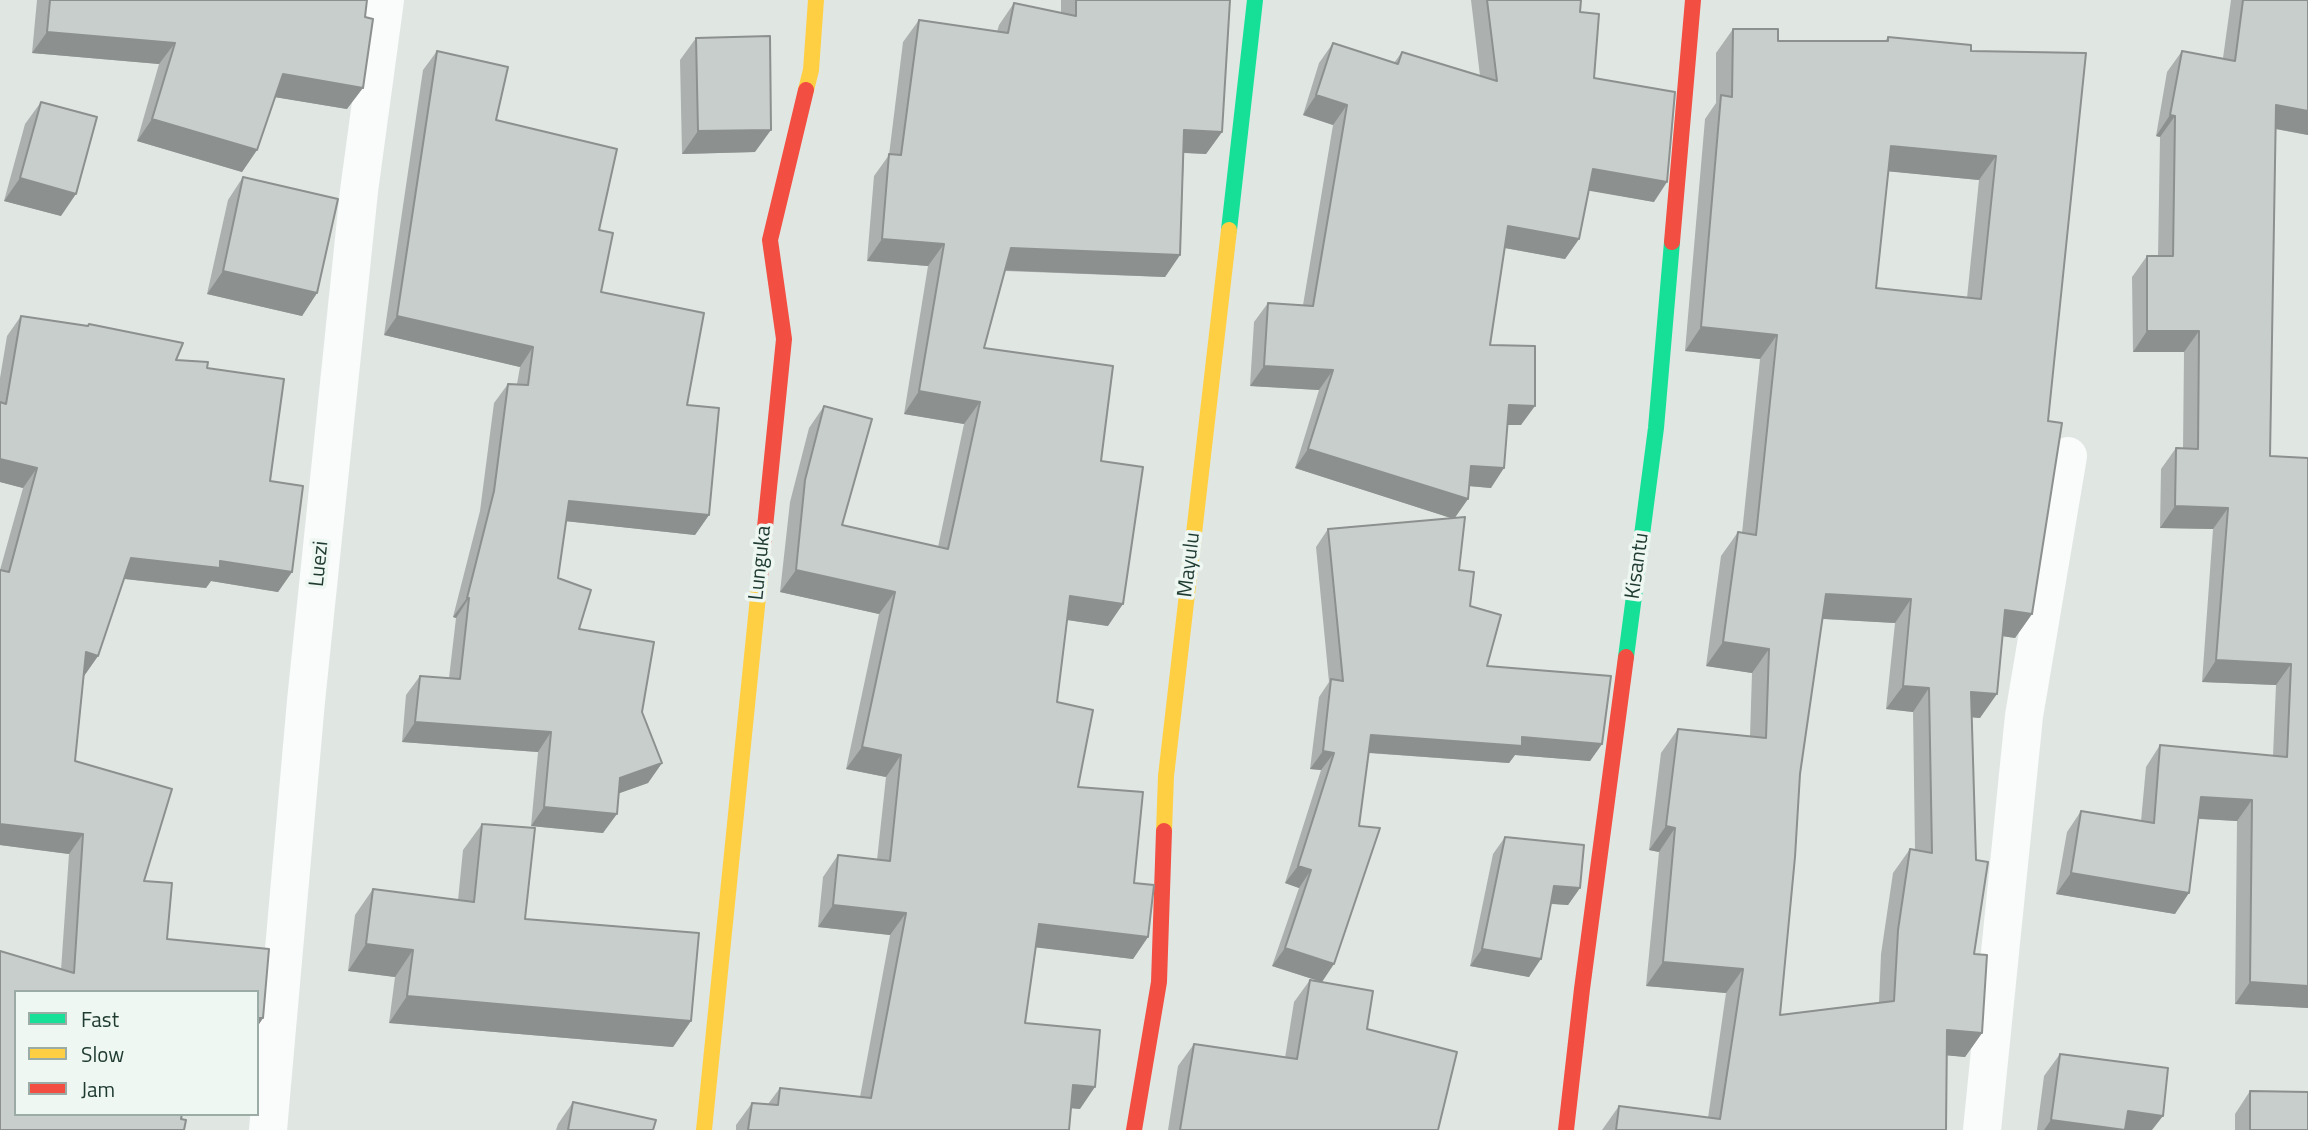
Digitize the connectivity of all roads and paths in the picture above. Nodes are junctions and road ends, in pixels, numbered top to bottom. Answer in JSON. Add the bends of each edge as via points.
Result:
{"nodes":[{"id":1,"x":385,"y":0,"type":"edge"},
{"id":2,"x":816,"y":0,"type":"edge"},
{"id":3,"x":1255,"y":0,"type":"edge"},
{"id":4,"x":1693,"y":0,"type":"edge"},
{"id":5,"x":2068,"y":456,"type":"dead end"},
{"id":6,"x":268,"y":1130,"type":"edge"},
{"id":7,"x":704,"y":1130,"type":"edge"},
{"id":8,"x":1134,"y":1130,"type":"edge"},
{"id":9,"x":1566,"y":1130,"type":"edge"},
{"id":10,"x":1982,"y":1130,"type":"edge"}],
"edges":[{"from":1,"to":6,"type":"street","name":"Luezi","via":[[352,260],[306,701]]},
{"from":2,"to":7,"type":"street","name":"Lunguka","via":[[811,70],[770,240],[784,339]]},
{"from":3,"to":8,"type":"street","name":"Mayulu","via":[[1166,776],[1159,982]]},
{"from":4,"to":9,"type":"street","name":"Kisantu","via":[[1656,428]]},
{"from":5,"to":10,"type":"street","via":[[2024,716]]}]}
